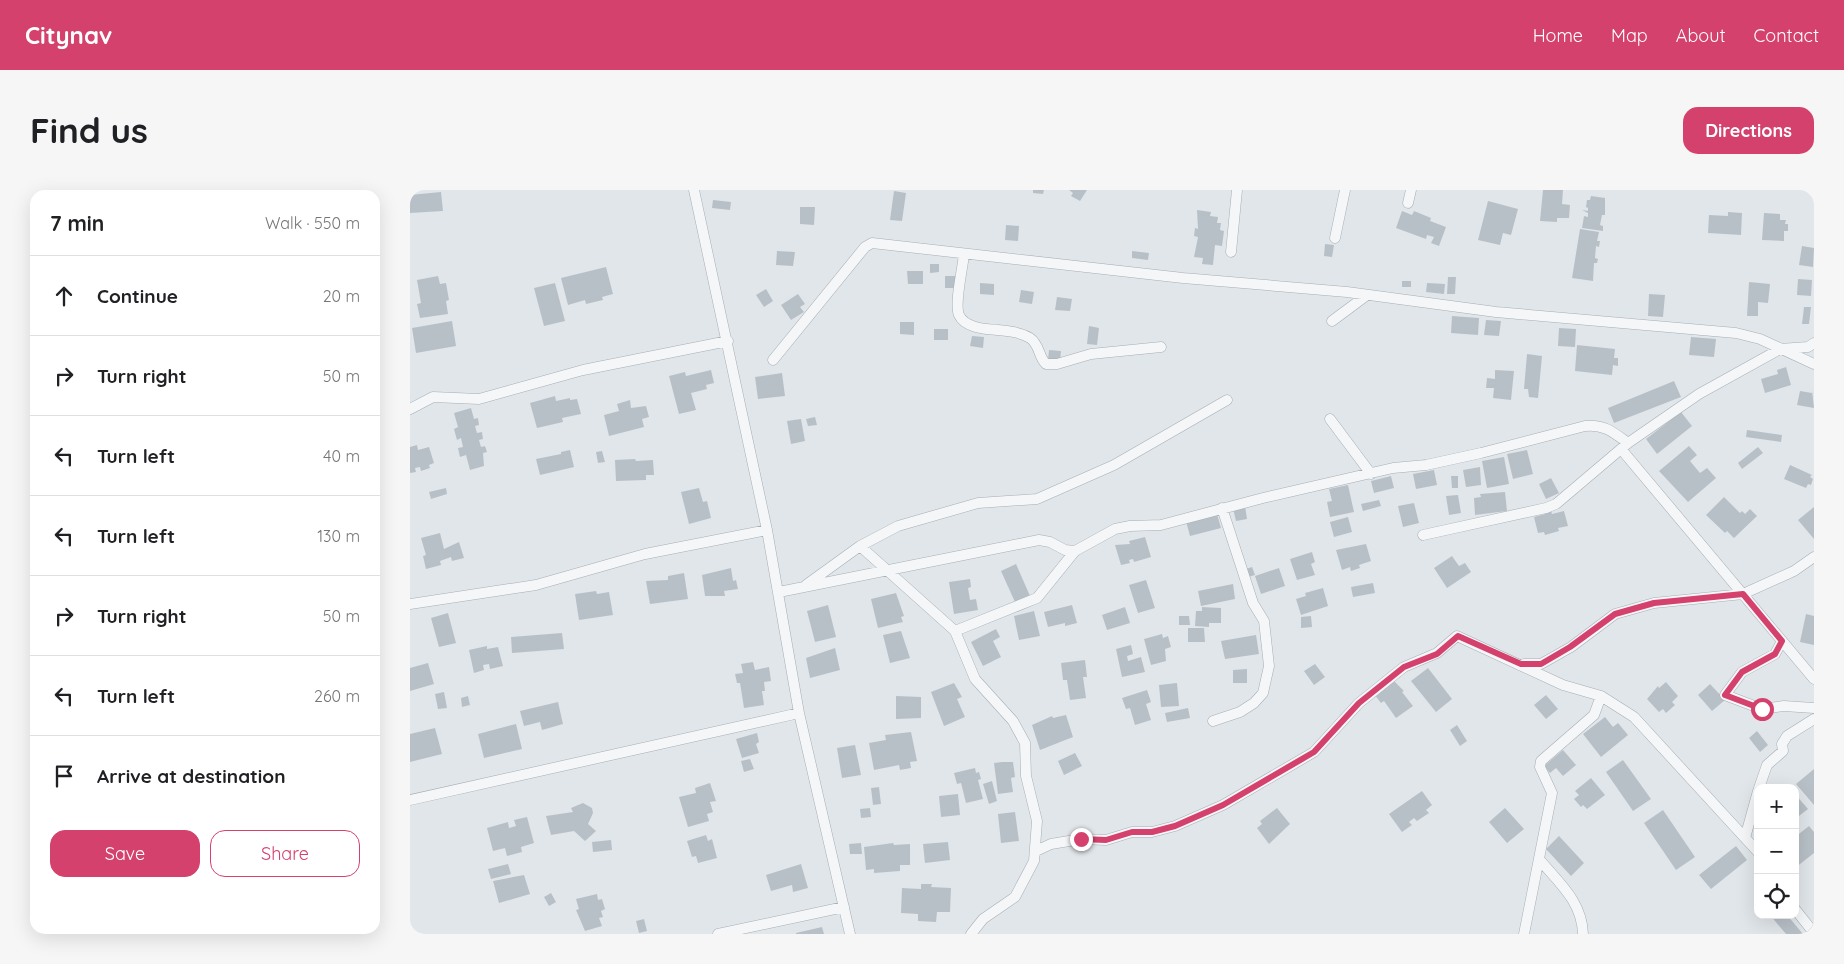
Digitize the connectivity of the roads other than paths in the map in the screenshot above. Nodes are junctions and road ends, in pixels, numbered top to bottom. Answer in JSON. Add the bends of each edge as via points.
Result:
{"nodes":[{"id":1,"x":694,"y":190,"type":"edge"},
{"id":2,"x":1237,"y":190,"type":"edge"},
{"id":3,"x":1345,"y":190,"type":"edge"},
{"id":4,"x":1411,"y":190,"type":"edge"},
{"id":5,"x":1408,"y":203,"type":"dead end"},
{"id":6,"x":1335,"y":238,"type":"dead end"},
{"id":7,"x":1230,"y":252,"type":"dead end"},
{"id":8,"x":964,"y":254,"type":"junction"},
{"id":9,"x":1367,"y":295,"type":"junction"},
{"id":10,"x":1332,"y":321,"type":"dead end"},
{"id":11,"x":728,"y":341,"type":"junction"},
{"id":12,"x":1814,"y":343,"type":"edge"},
{"id":13,"x":1160,"y":346,"type":"dead end"},
{"id":14,"x":1780,"y":349,"type":"junction"},
{"id":15,"x":773,"y":360,"type":"dead end"},
{"id":16,"x":1814,"y":364,"type":"edge"},
{"id":17,"x":1227,"y":400,"type":"dead end"},
{"id":18,"x":410,"y":409,"type":"edge"},
{"id":19,"x":1330,"y":419,"type":"dead end"},
{"id":20,"x":1624,"y":446,"type":"junction"},
{"id":21,"x":1371,"y":474,"type":"junction"},
{"id":22,"x":1222,"y":508,"type":"junction"},
{"id":23,"x":767,"y":530,"type":"junction"},
{"id":24,"x":1423,"y":535,"type":"dead end"},
{"id":25,"x":860,"y":546,"type":"junction"},
{"id":26,"x":1075,"y":551,"type":"junction"},
{"id":27,"x":1814,"y":557,"type":"edge"},
{"id":28,"x":887,"y":569,"type":"junction"},
{"id":29,"x":803,"y":587,"type":"junction"},
{"id":30,"x":779,"y":592,"type":"junction"},
{"id":31,"x":1743,"y":594,"type":"junction"},
{"id":32,"x":410,"y":604,"type":"edge"},
{"id":33,"x":954,"y":631,"type":"junction"},
{"id":34,"x":1782,"y":641,"type":"junction"},
{"id":35,"x":1521,"y":664,"type":"junction"},
{"id":36,"x":1814,"y":679,"type":"edge"},
{"id":37,"x":1601,"y":696,"type":"junction"},
{"id":38,"x":1814,"y":708,"type":"edge"},
{"id":39,"x":799,"y":713,"type":"junction"},
{"id":40,"x":1214,"y":720,"type":"dead end"},
{"id":41,"x":1814,"y":720,"type":"edge"},
{"id":42,"x":1760,"y":784,"type":"edge"},
{"id":43,"x":410,"y":800,"type":"edge"},
{"id":44,"x":1754,"y":804,"type":"edge"},
{"id":45,"x":1745,"y":838,"type":"junction"},
{"id":46,"x":1754,"y":848,"type":"edge"},
{"id":47,"x":1036,"y":851,"type":"junction"},
{"id":48,"x":1539,"y":859,"type":"junction"},
{"id":49,"x":844,"y":908,"type":"junction"},
{"id":50,"x":1799,"y":915,"type":"edge"},
{"id":51,"x":1814,"y":933,"type":"edge"},
{"id":52,"x":718,"y":934,"type":"edge"},
{"id":53,"x":850,"y":934,"type":"edge"},
{"id":54,"x":971,"y":934,"type":"edge"},
{"id":55,"x":1524,"y":934,"type":"edge"},
{"id":56,"x":1583,"y":934,"type":"edge"}],
"edges":[{"from":1,"to":11,"type":"street"},
{"from":2,"to":7,"type":"street"},
{"from":3,"to":6,"type":"street"},
{"from":4,"to":5,"type":"street"},
{"from":8,"to":9,"type":"street"},
{"from":8,"to":13,"type":"street","via":[[959,315],[967,324],[977,328],[1011,331],[1030,338],[1046,364],[1091,354]]},
{"from":8,"to":15,"type":"street","via":[[872,243],[865,247]]},
{"from":9,"to":10,"type":"street"},
{"from":9,"to":14,"type":"street","via":[[1496,312],[1736,333],[1760,339]]},
{"from":11,"to":18,"type":"street","via":[[583,370],[479,399],[433,398]]},
{"from":11,"to":23,"type":"street"},
{"from":12,"to":14,"type":"street"},
{"from":14,"to":16,"type":"street"},
{"from":14,"to":20,"type":"street","via":[[1700,394]]},
{"from":17,"to":25,"type":"street","via":[[1114,465],[1037,499],[978,504],[946,512],[898,526]]},
{"from":19,"to":21,"type":"street"},
{"from":20,"to":21,"type":"street","via":[[1609,428],[1598,424],[1481,454]]},
{"from":20,"to":24,"type":"street","via":[[1556,504]]},
{"from":20,"to":31,"type":"street"},
{"from":21,"to":22,"type":"street"},
{"from":22,"to":26,"type":"street","via":[[1161,525],[1116,529]]},
{"from":22,"to":40,"type":"street","via":[[1253,603],[1264,622],[1269,666],[1262,693],[1254,703],[1240,712]]},
{"from":23,"to":30,"type":"street"},
{"from":23,"to":32,"type":"street","via":[[645,554],[536,585]]},
{"from":25,"to":28,"type":"street"},
{"from":25,"to":29,"type":"street"},
{"from":26,"to":28,"type":"street","via":[[1039,540]]},
{"from":26,"to":33,"type":"street","via":[[1037,598]]},
{"from":27,"to":31,"type":"street","via":[[1794,571]]},
{"from":28,"to":29,"type":"street"},
{"from":28,"to":33,"type":"street"},
{"from":29,"to":30,"type":"street"},
{"from":30,"to":39,"type":"street"},
{"from":31,"to":34,"type":"street"},
{"from":31,"to":35,"type":"street","via":[[1654,603],[1615,614],[1541,664]]},
{"from":33,"to":47,"type":"street","via":[[975,679],[1013,721],[1025,743],[1026,776],[1037,821]]},
{"from":34,"to":36,"type":"street"},
{"from":34,"to":38,"type":"street","via":[[1775,654],[1742,672],[1725,695],[1762,709],[1784,706]]},
{"from":35,"to":37,"type":"street","via":[[1563,685]]},
{"from":35,"to":47,"type":"street","via":[[1458,636],[1437,654],[1404,667],[1359,703],[1314,752],[1223,805],[1175,826],[1152,832],[1132,832],[1106,840],[1071,840]]},
{"from":37,"to":45,"type":"street","via":[[1634,717]]},
{"from":37,"to":48,"type":"street","via":[[1594,716],[1542,761],[1540,767],[1552,793]]},
{"from":39,"to":43,"type":"street"},
{"from":39,"to":49,"type":"street"},
{"from":41,"to":42,"type":"street","via":[[1787,736],[1782,744],[1783,751],[1767,765]]},
{"from":44,"to":45,"type":"street"},
{"from":45,"to":46,"type":"street"},
{"from":47,"to":54,"type":"street","via":[[1031,869],[1016,897],[983,919]]},
{"from":48,"to":55,"type":"street"},
{"from":48,"to":56,"type":"street","via":[[1562,881],[1583,921]]},
{"from":49,"to":52,"type":"street"},
{"from":49,"to":53,"type":"street"},
{"from":50,"to":51,"type":"street"}]}
